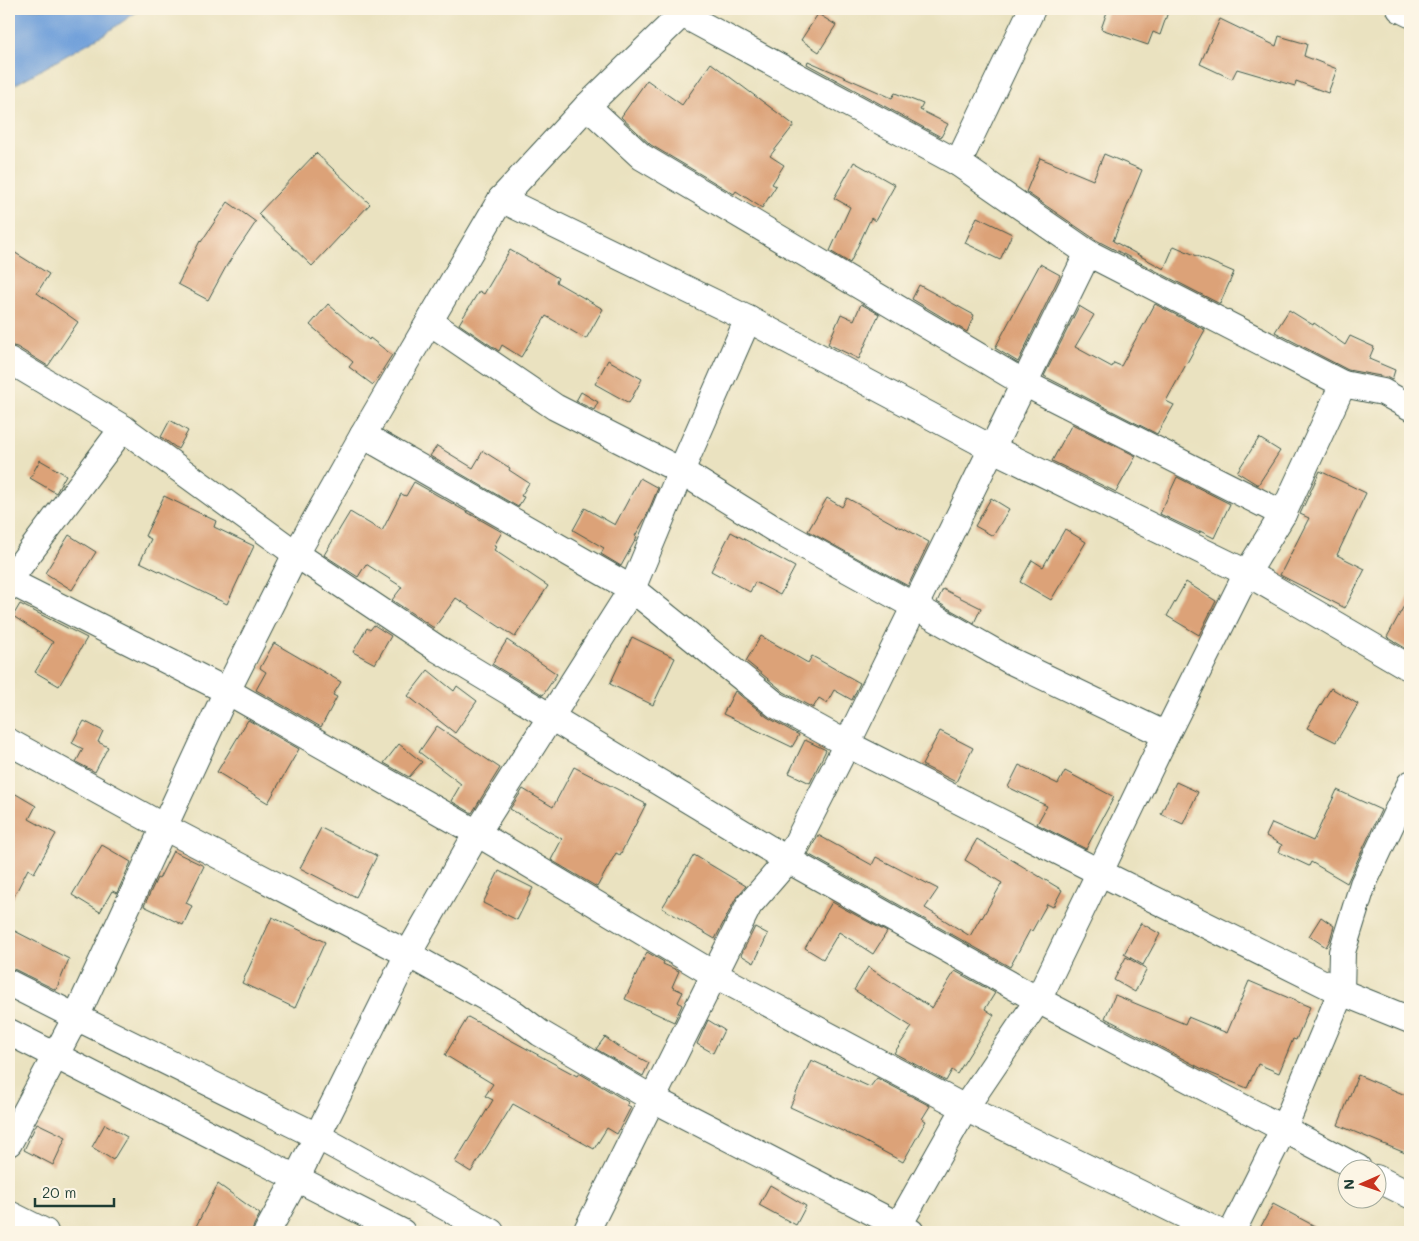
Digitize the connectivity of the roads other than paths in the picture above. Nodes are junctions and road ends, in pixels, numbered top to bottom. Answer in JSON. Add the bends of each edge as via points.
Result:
{"nodes":[{"id":1,"x":1032,"y":9,"type":"edge"},
{"id":2,"x":1400,"y":9,"type":"edge"},
{"id":3,"x":684,"y":12,"type":"edge"},
{"id":4,"x":1410,"y":14,"type":"edge"},
{"id":5,"x":587,"y":106,"type":"junction"},
{"id":6,"x":958,"y":163,"type":"junction"},
{"id":7,"x":501,"y":198,"type":"junction"},
{"id":8,"x":1088,"y":253,"type":"junction"},
{"id":9,"x":748,"y":319,"type":"junction"},
{"id":10,"x":430,"y":322,"type":"junction"},
{"id":11,"x":9,"y":360,"type":"edge"},
{"id":12,"x":1024,"y":383,"type":"junction"},
{"id":13,"x":1343,"y":384,"type":"junction"},
{"id":14,"x":1410,"y":407,"type":"edge"},
{"id":15,"x":122,"y":428,"type":"junction"},
{"id":16,"x":363,"y":435,"type":"junction"},
{"id":17,"x":993,"y":449,"type":"junction"},
{"id":18,"x":681,"y":471,"type":"junction"},
{"id":19,"x":1283,"y":514,"type":"junction"},
{"id":20,"x":296,"y":554,"type":"junction"},
{"id":21,"x":1247,"y":573,"type":"junction"},
{"id":22,"x":9,"y":581,"type":"edge"},
{"id":23,"x":632,"y":589,"type":"junction"},
{"id":24,"x":914,"y":606,"type":"junction"},
{"id":25,"x":1410,"y":668,"type":"edge"},
{"id":26,"x":227,"y":691,"type":"junction"},
{"id":27,"x":552,"y":717,"type":"junction"},
{"id":28,"x":1166,"y":735,"type":"junction"},
{"id":29,"x":9,"y":742,"type":"edge"},
{"id":30,"x":847,"y":744,"type":"junction"},
{"id":31,"x":1410,"y":784,"type":"edge"},
{"id":32,"x":164,"y":827,"type":"junction"},
{"id":33,"x":477,"y":833,"type":"junction"},
{"id":34,"x":788,"y":860,"type":"junction"},
{"id":35,"x":1099,"y":872,"type":"junction"},
{"id":36,"x":408,"y":954,"type":"junction"},
{"id":37,"x":715,"y":975,"type":"junction"},
{"id":38,"x":9,"y":982,"type":"edge"},
{"id":39,"x":1341,"y":992,"type":"junction"},
{"id":40,"x":1038,"y":1000,"type":"junction"},
{"id":41,"x":76,"y":1017,"type":"junction"},
{"id":42,"x":1410,"y":1020,"type":"edge"},
{"id":43,"x":9,"y":1032,"type":"edge"},
{"id":44,"x":56,"y":1056,"type":"junction"},
{"id":45,"x":653,"y":1099,"type":"junction"},
{"id":46,"x":965,"y":1108,"type":"junction"},
{"id":47,"x":1283,"y":1130,"type":"junction"},
{"id":48,"x":317,"y":1136,"type":"junction"},
{"id":49,"x":9,"y":1142,"type":"edge"},
{"id":50,"x":1338,"y":1158,"type":"edge"},
{"id":51,"x":296,"y":1178,"type":"junction"},
{"id":52,"x":1386,"y":1183,"type":"edge"},
{"id":53,"x":1410,"y":1195,"type":"edge"},
{"id":54,"x":9,"y":1214,"type":"edge"},
{"id":55,"x":902,"y":1230,"type":"edge"},
{"id":56,"x":45,"y":1232,"type":"edge"},
{"id":57,"x":267,"y":1232,"type":"edge"},
{"id":58,"x":402,"y":1232,"type":"edge"},
{"id":59,"x":491,"y":1232,"type":"edge"},
{"id":60,"x":586,"y":1232,"type":"edge"},
{"id":61,"x":1219,"y":1232,"type":"edge"},
{"id":62,"x":1232,"y":1232,"type":"edge"}],
"edges":[{"from":1,"to":6,"type":"street"},
{"from":2,"to":4,"type":"street"},
{"from":3,"to":5,"type":"street"},
{"from":3,"to":6,"type":"street"},
{"from":5,"to":7,"type":"street"},
{"from":5,"to":12,"type":"street","via":[[642,157]]},
{"from":6,"to":8,"type":"street"},
{"from":7,"to":9,"type":"street"},
{"from":7,"to":10,"type":"street"},
{"from":8,"to":12,"type":"street"},
{"from":8,"to":13,"type":"street"},
{"from":9,"to":17,"type":"street"},
{"from":9,"to":18,"type":"street"},
{"from":10,"to":16,"type":"street"},
{"from":10,"to":18,"type":"street","via":[[555,407]]},
{"from":11,"to":15,"type":"street"},
{"from":12,"to":17,"type":"street"},
{"from":12,"to":19,"type":"street"},
{"from":13,"to":14,"type":"street","via":[[1383,392]]},
{"from":13,"to":19,"type":"street"},
{"from":15,"to":20,"type":"street"},
{"from":15,"to":22,"type":"street"},
{"from":16,"to":20,"type":"street"},
{"from":16,"to":23,"type":"street"},
{"from":17,"to":21,"type":"street"},
{"from":17,"to":24,"type":"street"},
{"from":18,"to":23,"type":"street"},
{"from":18,"to":24,"type":"street","via":[[776,530]]},
{"from":19,"to":21,"type":"street"},
{"from":20,"to":26,"type":"street"},
{"from":20,"to":27,"type":"street","via":[[438,649]]},
{"from":21,"to":25,"type":"street"},
{"from":21,"to":28,"type":"street"},
{"from":22,"to":26,"type":"street"},
{"from":23,"to":27,"type":"street"},
{"from":23,"to":30,"type":"street","via":[[776,705]]},
{"from":24,"to":28,"type":"street","via":[[1009,660]]},
{"from":24,"to":30,"type":"street"},
{"from":26,"to":32,"type":"street"},
{"from":26,"to":33,"type":"street"},
{"from":27,"to":33,"type":"street"},
{"from":27,"to":34,"type":"street"},
{"from":28,"to":35,"type":"street"},
{"from":29,"to":32,"type":"street"},
{"from":30,"to":34,"type":"street"},
{"from":30,"to":35,"type":"street"},
{"from":31,"to":39,"type":"street","via":[[1363,884],[1342,952]]},
{"from":32,"to":36,"type":"street"},
{"from":32,"to":41,"type":"street"},
{"from":33,"to":36,"type":"street"},
{"from":33,"to":37,"type":"street"},
{"from":34,"to":37,"type":"street","via":[[749,905]]},
{"from":34,"to":40,"type":"street"},
{"from":35,"to":39,"type":"street"},
{"from":35,"to":40,"type":"street"},
{"from":36,"to":45,"type":"street","via":[[515,1014],[540,1033]]},
{"from":36,"to":48,"type":"street"},
{"from":37,"to":45,"type":"street"},
{"from":37,"to":46,"type":"street"},
{"from":38,"to":41,"type":"street"},
{"from":39,"to":42,"type":"street"},
{"from":39,"to":47,"type":"street"},
{"from":40,"to":46,"type":"street"},
{"from":40,"to":47,"type":"street"},
{"from":41,"to":44,"type":"street"},
{"from":41,"to":48,"type":"street"},
{"from":43,"to":44,"type":"street"},
{"from":44,"to":49,"type":"street"},
{"from":44,"to":51,"type":"street"},
{"from":45,"to":55,"type":"street"},
{"from":45,"to":60,"type":"street"},
{"from":46,"to":55,"type":"street"},
{"from":46,"to":61,"type":"street"},
{"from":47,"to":50,"type":"street"},
{"from":47,"to":62,"type":"street"},
{"from":48,"to":51,"type":"street"},
{"from":48,"to":59,"type":"street"},
{"from":51,"to":57,"type":"street"},
{"from":51,"to":58,"type":"street"},
{"from":52,"to":53,"type":"street"},
{"from":54,"to":56,"type":"street"}]}
